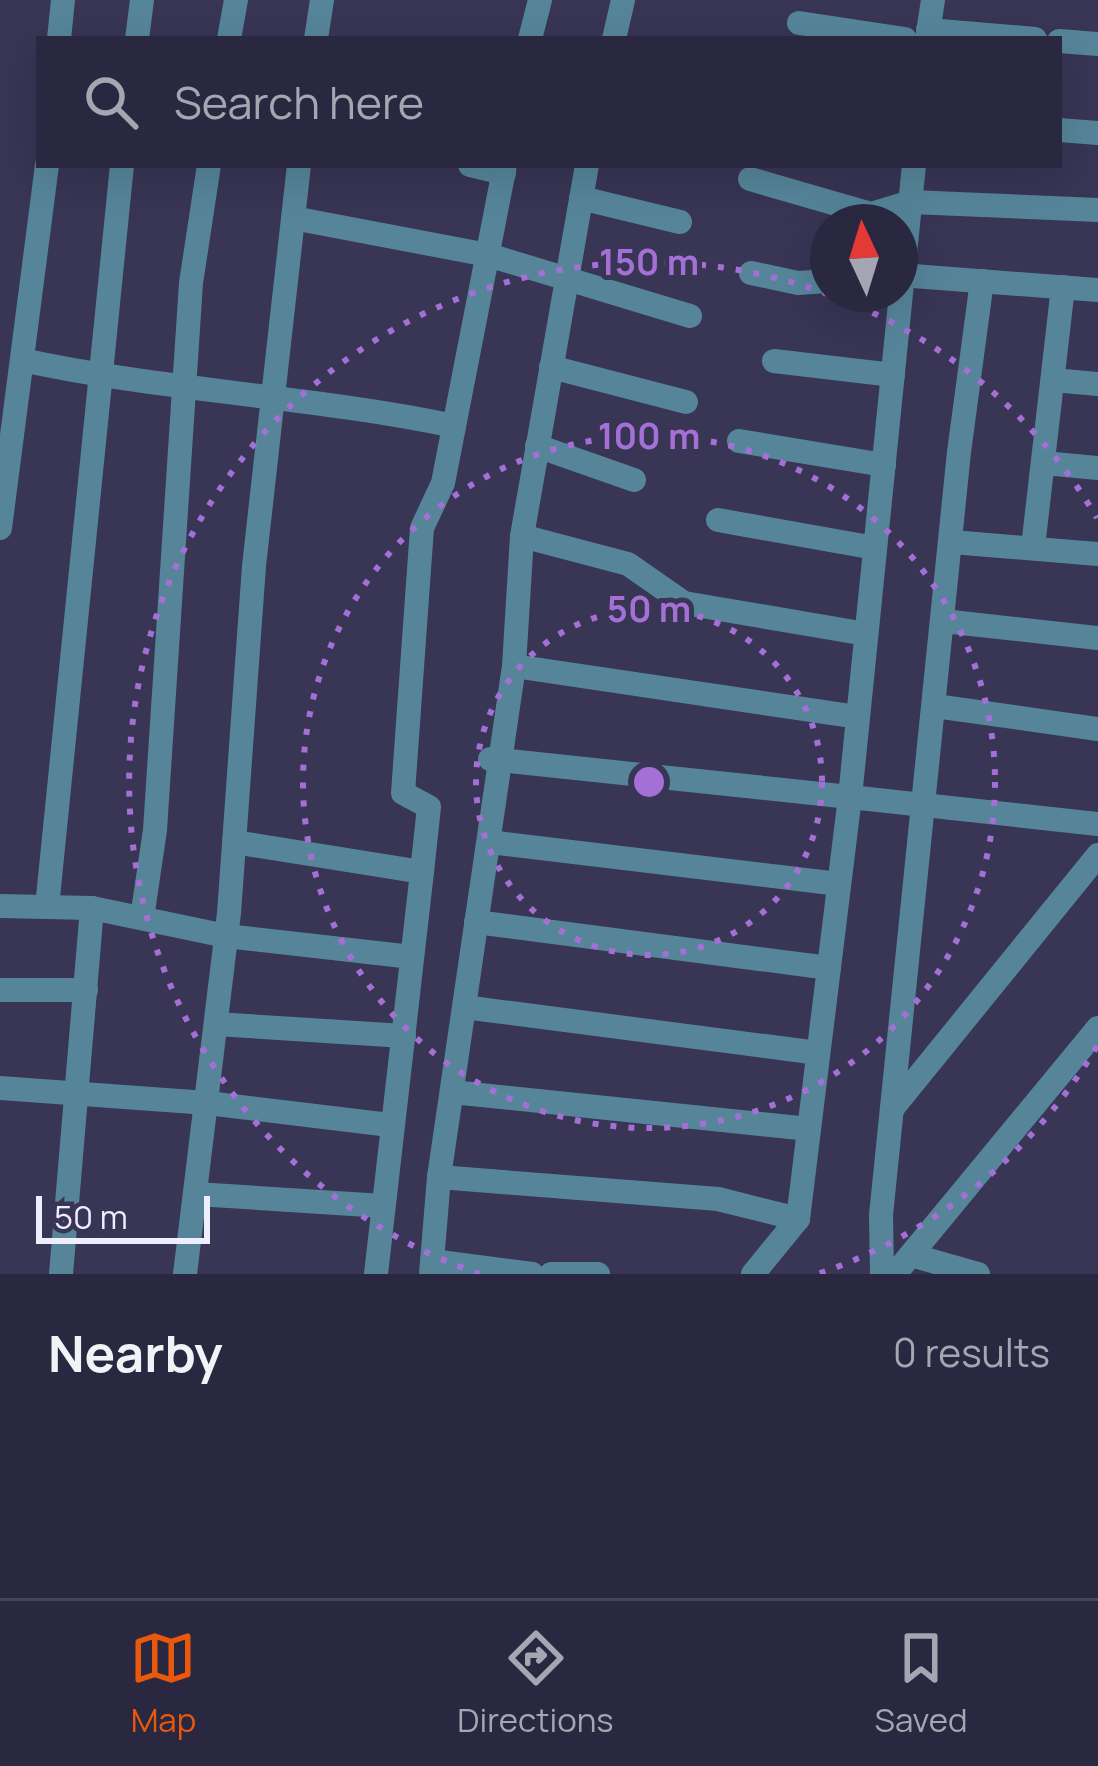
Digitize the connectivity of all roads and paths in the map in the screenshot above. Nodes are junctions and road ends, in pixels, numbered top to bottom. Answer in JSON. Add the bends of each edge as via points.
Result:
{"nodes":[{"id":1,"x":63,"y":0,"type":"edge"},
{"id":2,"x":142,"y":0,"type":"edge"},
{"id":3,"x":236,"y":0,"type":"edge"},
{"id":4,"x":322,"y":0,"type":"edge"},
{"id":5,"x":540,"y":0,"type":"edge"},
{"id":6,"x":622,"y":0,"type":"edge"},
{"id":7,"x":932,"y":0,"type":"edge"},
{"id":8,"x":799,"y":23,"type":"dead end"},
{"id":9,"x":59,"y":36,"type":"edge"},
{"id":10,"x":137,"y":36,"type":"edge"},
{"id":11,"x":230,"y":36,"type":"edge"},
{"id":12,"x":316,"y":36,"type":"edge"},
{"id":13,"x":531,"y":36,"type":"edge"},
{"id":14,"x":615,"y":36,"type":"edge"},
{"id":15,"x":920,"y":36,"type":"edge"},
{"id":16,"x":1062,"y":41,"type":"edge"},
{"id":17,"x":1098,"y":44,"type":"edge"},
{"id":18,"x":1062,"y":130,"type":"edge"},
{"id":19,"x":1098,"y":133,"type":"edge"},
{"id":20,"x":47,"y":168,"type":"edge"},
{"id":21,"x":122,"y":168,"type":"edge"},
{"id":22,"x":209,"y":168,"type":"edge"},
{"id":23,"x":299,"y":168,"type":"edge"},
{"id":24,"x":586,"y":168,"type":"edge"},
{"id":25,"x":914,"y":168,"type":"edge"},
{"id":26,"x":505,"y":169,"type":"edge"},
{"id":27,"x":750,"y":179,"type":"dead end"},
{"id":28,"x":580,"y":199,"type":"junction"},
{"id":29,"x":911,"y":202,"type":"junction"},
{"id":30,"x":1098,"y":210,"type":"edge"},
{"id":31,"x":293,"y":218,"type":"junction"},
{"id":32,"x":680,"y":221,"type":"dead end"},
{"id":33,"x":488,"y":255,"type":"junction"},
{"id":34,"x":751,"y":273,"type":"dead end"},
{"id":35,"x":567,"y":275,"type":"junction"},
{"id":36,"x":918,"y":276,"type":"edge"},
{"id":37,"x":982,"y":281,"type":"junction"},
{"id":38,"x":810,"y":282,"type":"edge"},
{"id":39,"x":1063,"y":287,"type":"junction"},
{"id":40,"x":1098,"y":290,"type":"edge"},
{"id":41,"x":899,"y":312,"type":"edge"},
{"id":42,"x":691,"y":316,"type":"dead end"},
{"id":43,"x":22,"y":360,"type":"junction"},
{"id":44,"x":774,"y":361,"type":"dead end"},
{"id":45,"x":550,"y":368,"type":"junction"},
{"id":46,"x":893,"y":375,"type":"junction"},
{"id":47,"x":102,"y":378,"type":"junction"},
{"id":48,"x":1053,"y":380,"type":"junction"},
{"id":49,"x":1098,"y":384,"type":"edge"},
{"id":50,"x":184,"y":387,"type":"junction"},
{"id":51,"x":273,"y":394,"type":"junction"},
{"id":52,"x":686,"y":402,"type":"dead end"},
{"id":53,"x":454,"y":426,"type":"junction"},
{"id":54,"x":739,"y":441,"type":"dead end"},
{"id":55,"x":537,"y":446,"type":"junction"},
{"id":56,"x":1044,"y":463,"type":"junction"},
{"id":57,"x":884,"y":465,"type":"junction"},
{"id":58,"x":1098,"y":468,"type":"edge"},
{"id":59,"x":634,"y":480,"type":"dead end"},
{"id":60,"x":718,"y":520,"type":"dead end"},
{"id":61,"x":0,"y":528,"type":"edge"},
{"id":62,"x":522,"y":536,"type":"junction"},
{"id":63,"x":952,"y":542,"type":"junction"},
{"id":64,"x":875,"y":548,"type":"junction"},
{"id":65,"x":1033,"y":548,"type":"junction"},
{"id":66,"x":1098,"y":554,"type":"edge"},
{"id":67,"x":943,"y":621,"type":"junction"},
{"id":68,"x":866,"y":634,"type":"junction"},
{"id":69,"x":1098,"y":638,"type":"edge"},
{"id":70,"x":514,"y":666,"type":"junction"},
{"id":71,"x":934,"y":706,"type":"junction"},
{"id":72,"x":858,"y":717,"type":"junction"},
{"id":73,"x":1098,"y":729,"type":"edge"},
{"id":74,"x":495,"y":760,"type":"junction"},
{"id":75,"x":850,"y":797,"type":"junction"},
{"id":76,"x":924,"y":802,"type":"junction"},
{"id":77,"x":1098,"y":824,"type":"edge"},
{"id":78,"x":234,"y":842,"type":"junction"},
{"id":79,"x":488,"y":842,"type":"junction"},
{"id":80,"x":1098,"y":855,"type":"edge"},
{"id":81,"x":422,"y":872,"type":"junction"},
{"id":82,"x":839,"y":884,"type":"junction"},
{"id":83,"x":0,"y":906,"type":"edge"},
{"id":84,"x":47,"y":907,"type":"junction"},
{"id":85,"x":92,"y":908,"type":"junction"},
{"id":86,"x":142,"y":918,"type":"junction"},
{"id":87,"x":476,"y":922,"type":"junction"},
{"id":88,"x":226,"y":936,"type":"junction"},
{"id":89,"x":412,"y":957,"type":"junction"},
{"id":90,"x":829,"y":968,"type":"junction"},
{"id":91,"x":0,"y":989,"type":"edge"},
{"id":92,"x":86,"y":990,"type":"junction"},
{"id":93,"x":464,"y":1007,"type":"junction"},
{"id":94,"x":216,"y":1024,"type":"junction"},
{"id":95,"x":1098,"y":1028,"type":"edge"},
{"id":96,"x":404,"y":1036,"type":"junction"},
{"id":97,"x":818,"y":1053,"type":"junction"},
{"id":98,"x":0,"y":1088,"type":"edge"},
{"id":99,"x":77,"y":1091,"type":"junction"},
{"id":100,"x":452,"y":1092,"type":"junction"},
{"id":101,"x":207,"y":1103,"type":"junction"},
{"id":102,"x":892,"y":1109,"type":"junction"},
{"id":103,"x":390,"y":1125,"type":"junction"},
{"id":104,"x":809,"y":1129,"type":"junction"},
{"id":105,"x":439,"y":1177,"type":"junction"},
{"id":106,"x":196,"y":1194,"type":"junction"},
{"id":107,"x":383,"y":1206,"type":"junction"},
{"id":108,"x":798,"y":1219,"type":"junction"},
{"id":109,"x":903,"y":1265,"type":"edge"},
{"id":110,"x":432,"y":1268,"type":"edge"},
{"id":111,"x":62,"y":1274,"type":"edge"},
{"id":112,"x":185,"y":1274,"type":"edge"},
{"id":113,"x":376,"y":1274,"type":"edge"},
{"id":114,"x":532,"y":1274,"type":"edge"},
{"id":115,"x":550,"y":1274,"type":"edge"},
{"id":116,"x":598,"y":1274,"type":"edge"},
{"id":117,"x":753,"y":1274,"type":"edge"},
{"id":118,"x":883,"y":1274,"type":"edge"},
{"id":119,"x":978,"y":1274,"type":"edge"}],
"edges":[{"from":1,"to":9,"type":"street"},
{"from":2,"to":10,"type":"street"},
{"from":3,"to":11,"type":"street"},
{"from":4,"to":12,"type":"street"},
{"from":5,"to":13,"type":"street"},
{"from":6,"to":14,"type":"street"},
{"from":7,"to":15,"type":"street"},
{"from":8,"to":15,"type":"street"},
{"from":16,"to":17,"type":"street"},
{"from":18,"to":19,"type":"street"},
{"from":20,"to":43,"type":"street"},
{"from":21,"to":47,"type":"street"},
{"from":22,"to":50,"type":"street"},
{"from":23,"to":31,"type":"street"},
{"from":24,"to":28,"type":"street"},
{"from":25,"to":29,"type":"street"},
{"from":26,"to":33,"type":"street"},
{"from":27,"to":29,"type":"street","via":[[871,214]]},
{"from":28,"to":32,"type":"street"},
{"from":28,"to":35,"type":"street"},
{"from":29,"to":30,"type":"street"},
{"from":31,"to":33,"type":"street"},
{"from":31,"to":51,"type":"street"},
{"from":33,"to":35,"type":"street"},
{"from":33,"to":53,"type":"street"},
{"from":34,"to":38,"type":"street"},
{"from":35,"to":42,"type":"street"},
{"from":35,"to":45,"type":"street"},
{"from":36,"to":37,"type":"street"},
{"from":37,"to":39,"type":"street"},
{"from":37,"to":63,"type":"street"},
{"from":39,"to":40,"type":"street"},
{"from":39,"to":48,"type":"street"},
{"from":41,"to":46,"type":"street"},
{"from":43,"to":47,"type":"street"},
{"from":43,"to":61,"type":"street"},
{"from":44,"to":46,"type":"street"},
{"from":45,"to":52,"type":"street"},
{"from":45,"to":55,"type":"street"},
{"from":46,"to":57,"type":"street"},
{"from":47,"to":50,"type":"street"},
{"from":47,"to":84,"type":"street"},
{"from":48,"to":49,"type":"street"},
{"from":48,"to":56,"type":"street"},
{"from":50,"to":51,"type":"street"},
{"from":50,"to":86,"type":"street"},
{"from":51,"to":53,"type":"street"},
{"from":51,"to":78,"type":"street"},
{"from":53,"to":81,"type":"street","via":[[443,483],[422,528],[403,793],[429,807]]},
{"from":54,"to":57,"type":"street"},
{"from":55,"to":59,"type":"street"},
{"from":55,"to":62,"type":"street"},
{"from":56,"to":58,"type":"street"},
{"from":56,"to":65,"type":"street"},
{"from":57,"to":64,"type":"street"},
{"from":60,"to":64,"type":"street"},
{"from":62,"to":68,"type":"street","via":[[628,564],[684,603]]},
{"from":62,"to":70,"type":"street"},
{"from":63,"to":65,"type":"street"},
{"from":63,"to":67,"type":"street"},
{"from":64,"to":68,"type":"street"},
{"from":65,"to":66,"type":"street"},
{"from":67,"to":69,"type":"street"},
{"from":67,"to":71,"type":"street"},
{"from":68,"to":72,"type":"street"},
{"from":70,"to":72,"type":"street"},
{"from":70,"to":74,"type":"street"},
{"from":71,"to":73,"type":"street"},
{"from":71,"to":76,"type":"street"},
{"from":72,"to":75,"type":"street"},
{"from":74,"to":75,"type":"street"},
{"from":74,"to":79,"type":"street"},
{"from":75,"to":76,"type":"street"},
{"from":75,"to":82,"type":"street"},
{"from":76,"to":77,"type":"street"},
{"from":76,"to":102,"type":"street"},
{"from":78,"to":81,"type":"street"},
{"from":78,"to":88,"type":"street"},
{"from":79,"to":82,"type":"street"},
{"from":79,"to":87,"type":"street"},
{"from":80,"to":102,"type":"street"},
{"from":81,"to":89,"type":"street"},
{"from":82,"to":90,"type":"street"},
{"from":83,"to":84,"type":"street"},
{"from":84,"to":85,"type":"street"},
{"from":85,"to":86,"type":"street"},
{"from":85,"to":92,"type":"street"},
{"from":86,"to":88,"type":"street"},
{"from":87,"to":90,"type":"street"},
{"from":87,"to":93,"type":"street"},
{"from":88,"to":89,"type":"street"},
{"from":88,"to":94,"type":"street"},
{"from":89,"to":96,"type":"street"},
{"from":90,"to":97,"type":"street"},
{"from":91,"to":92,"type":"street"},
{"from":92,"to":99,"type":"street"},
{"from":93,"to":97,"type":"street"},
{"from":93,"to":100,"type":"street"},
{"from":94,"to":96,"type":"street"},
{"from":94,"to":101,"type":"street"},
{"from":95,"to":109,"type":"street"},
{"from":96,"to":103,"type":"street"},
{"from":97,"to":104,"type":"street"},
{"from":98,"to":99,"type":"street"},
{"from":99,"to":101,"type":"street"},
{"from":99,"to":111,"type":"street"},
{"from":100,"to":104,"type":"street"},
{"from":100,"to":105,"type":"street"},
{"from":101,"to":103,"type":"street"},
{"from":101,"to":106,"type":"street"},
{"from":102,"to":118,"type":"street"},
{"from":103,"to":107,"type":"street"},
{"from":104,"to":108,"type":"street"},
{"from":105,"to":108,"type":"street","via":[[718,1199]]},
{"from":105,"to":110,"type":"street"},
{"from":106,"to":107,"type":"street"},
{"from":106,"to":112,"type":"street"},
{"from":107,"to":113,"type":"street"},
{"from":108,"to":117,"type":"street"},
{"from":109,"to":119,"type":"street"},
{"from":110,"to":114,"type":"street"},
{"from":115,"to":116,"type":"street"}]}
